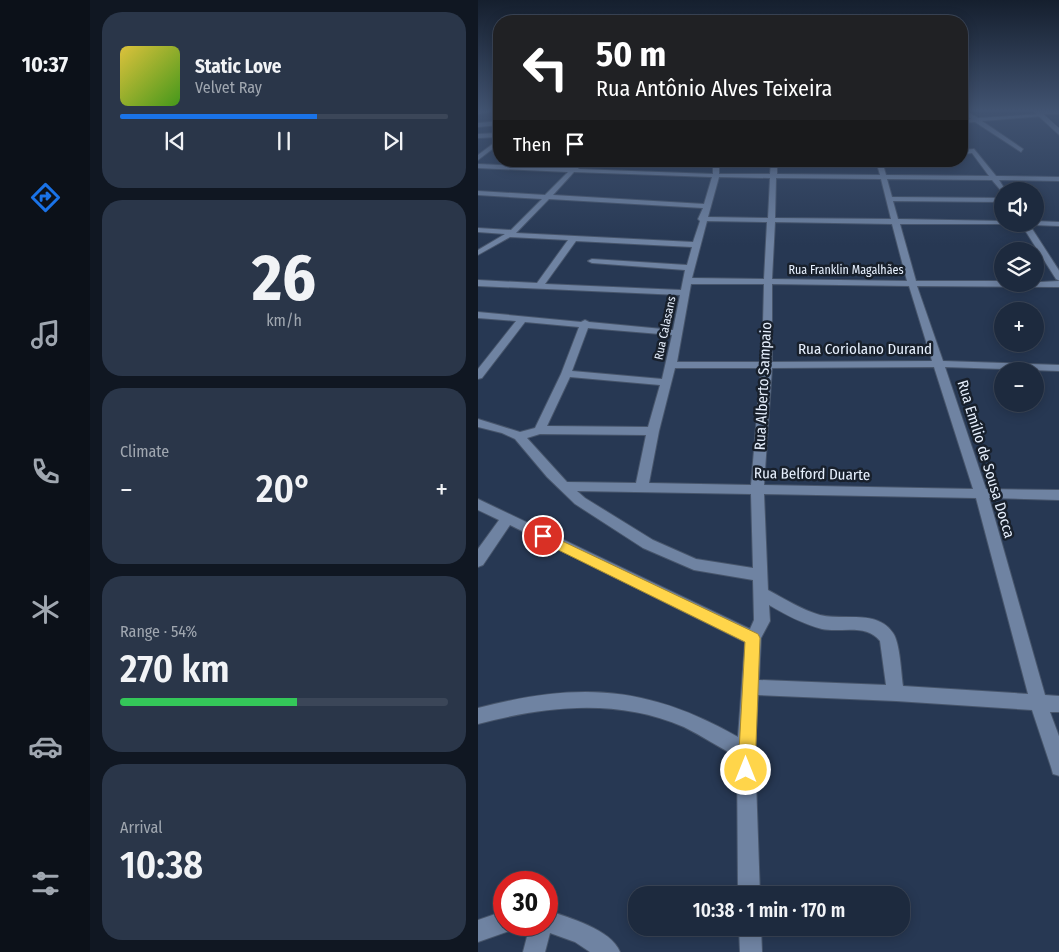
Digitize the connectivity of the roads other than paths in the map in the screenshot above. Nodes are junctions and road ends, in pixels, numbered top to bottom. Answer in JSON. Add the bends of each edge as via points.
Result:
{"nodes":[{"id":1,"x":977,"y":155,"type":"edge"},
{"id":2,"x":478,"y":166,"type":"edge"},
{"id":3,"x":493,"y":167,"type":"edge"},
{"id":4,"x":497,"y":167,"type":"edge"},
{"id":5,"x":577,"y":167,"type":"edge"},
{"id":6,"x":716,"y":167,"type":"edge"},
{"id":7,"x":774,"y":167,"type":"edge"},
{"id":8,"x":880,"y":167,"type":"edge"},
{"id":9,"x":573,"y":171,"type":"junction"},
{"id":10,"x":716,"y":175,"type":"junction"},
{"id":11,"x":774,"y":176,"type":"junction"},
{"id":12,"x":883,"y":177,"type":"junction"},
{"id":13,"x":994,"y":178,"type":"junction"},
{"id":14,"x":1060,"y":180,"type":"edge"},
{"id":15,"x":997,"y":182,"type":"edge"},
{"id":16,"x":478,"y":193,"type":"edge"},
{"id":17,"x":546,"y":198,"type":"junction"},
{"id":18,"x":889,"y":199,"type":"junction"},
{"id":19,"x":994,"y":200,"type":"edge"},
{"id":20,"x":706,"y":206,"type":"junction"},
{"id":21,"x":702,"y":220,"type":"junction"},
{"id":22,"x":773,"y":220,"type":"junction"},
{"id":23,"x":894,"y":222,"type":"junction"},
{"id":24,"x":994,"y":223,"type":"edge"},
{"id":25,"x":1044,"y":223,"type":"edge"},
{"id":26,"x":1060,"y":224,"type":"edge"},
{"id":27,"x":478,"y":230,"type":"edge"},
{"id":28,"x":1030,"y":232,"type":"edge"},
{"id":29,"x":511,"y":233,"type":"junction"},
{"id":30,"x":574,"y":238,"type":"junction"},
{"id":31,"x":697,"y":245,"type":"junction"},
{"id":32,"x":478,"y":253,"type":"edge"},
{"id":33,"x":592,"y":261,"type":"dead end"},
{"id":34,"x":690,"y":268,"type":"junction"},
{"id":35,"x":1060,"y":279,"type":"edge"},
{"id":36,"x":688,"y":281,"type":"junction"},
{"id":37,"x":768,"y":282,"type":"junction"},
{"id":38,"x":478,"y":283,"type":"edge"},
{"id":39,"x":912,"y":283,"type":"junction"},
{"id":40,"x":994,"y":284,"type":"edge"},
{"id":41,"x":1044,"y":284,"type":"edge"},
{"id":42,"x":1060,"y":284,"type":"edge"},
{"id":43,"x":539,"y":286,"type":"junction"},
{"id":44,"x":686,"y":293,"type":"junction"},
{"id":45,"x":478,"y":315,"type":"edge"},
{"id":46,"x":523,"y":319,"type":"junction"},
{"id":47,"x":585,"y":323,"type":"junction"},
{"id":48,"x":677,"y":333,"type":"junction"},
{"id":49,"x":767,"y":363,"type":"junction"},
{"id":50,"x":671,"y":364,"type":"junction"},
{"id":51,"x":940,"y":364,"type":"junction"},
{"id":52,"x":1060,"y":368,"type":"edge"},
{"id":53,"x":566,"y":374,"type":"junction"},
{"id":54,"x":478,"y":376,"type":"edge"},
{"id":55,"x":665,"y":382,"type":"junction"},
{"id":56,"x":478,"y":423,"type":"edge"},
{"id":57,"x":540,"y":430,"type":"junction"},
{"id":58,"x":653,"y":431,"type":"junction"},
{"id":59,"x":519,"y":436,"type":"junction"},
{"id":60,"x":563,"y":486,"type":"junction"},
{"id":61,"x":642,"y":486,"type":"junction"},
{"id":62,"x":757,"y":489,"type":"junction"},
{"id":63,"x":981,"y":494,"type":"junction"},
{"id":64,"x":1060,"y":495,"type":"edge"},
{"id":65,"x":478,"y":504,"type":"edge"},
{"id":66,"x":507,"y":519,"type":"junction"},
{"id":67,"x":478,"y":561,"type":"edge"},
{"id":68,"x":760,"y":575,"type":"junction"},
{"id":69,"x":761,"y":593,"type":"junction"},
{"id":70,"x":753,"y":638,"type":"junction"},
{"id":71,"x":749,"y":687,"type":"junction"},
{"id":72,"x":896,"y":692,"type":"junction"},
{"id":73,"x":1039,"y":704,"type":"junction"},
{"id":74,"x":1060,"y":704,"type":"edge"},
{"id":75,"x":478,"y":716,"type":"edge"},
{"id":76,"x":746,"y":752,"type":"junction"},
{"id":77,"x":1060,"y":767,"type":"edge"},
{"id":78,"x":750,"y":886,"type":"edge"},
{"id":79,"x":558,"y":925,"type":"edge"},
{"id":80,"x":493,"y":926,"type":"edge"},
{"id":81,"x":478,"y":931,"type":"edge"},
{"id":82,"x":538,"y":936,"type":"edge"},
{"id":83,"x":750,"y":936,"type":"edge"},
{"id":84,"x":534,"y":952,"type":"edge"},
{"id":85,"x":609,"y":952,"type":"edge"},
{"id":86,"x":751,"y":952,"type":"edge"}],
"edges":[{"from":1,"to":13,"type":"street"},
{"from":2,"to":3,"type":"street"},
{"from":4,"to":9,"type":"street"},
{"from":5,"to":9,"type":"street"},
{"from":6,"to":10,"type":"street","name":"Rua Calasans"},
{"from":7,"to":11,"type":"street","name":"Rua Alberto Sampaio"},
{"from":8,"to":12,"type":"street","name":"Rua Emílio de Sousa Docca"},
{"from":9,"to":10,"type":"street"},
{"from":9,"to":17,"type":"street"},
{"from":10,"to":11,"type":"street"},
{"from":10,"to":20,"type":"street","name":"Rua Calasans"},
{"from":11,"to":12,"type":"street"},
{"from":11,"to":22,"type":"street","name":"Rua Alberto Sampaio"},
{"from":12,"to":13,"type":"street"},
{"from":12,"to":18,"type":"street","name":"Rua Emílio de Sousa Docca"},
{"from":13,"to":14,"type":"street"},
{"from":13,"to":15,"type":"street"},
{"from":16,"to":17,"type":"street"},
{"from":17,"to":20,"type":"street"},
{"from":17,"to":29,"type":"street"},
{"from":18,"to":19,"type":"street"},
{"from":18,"to":23,"type":"street","name":"Rua Emílio de Sousa Docca"},
{"from":20,"to":21,"type":"street","name":"Rua Calasans"},
{"from":21,"to":22,"type":"street"},
{"from":21,"to":31,"type":"street","name":"Rua Calasans"},
{"from":22,"to":23,"type":"street"},
{"from":22,"to":37,"type":"street","name":"Rua Alberto Sampaio"},
{"from":23,"to":24,"type":"street"},
{"from":23,"to":39,"type":"street","name":"Rua Emílio de Sousa Docca"},
{"from":25,"to":26,"type":"street"},
{"from":27,"to":29,"type":"street"},
{"from":28,"to":35,"type":"street"},
{"from":29,"to":30,"type":"street"},
{"from":29,"to":32,"type":"street"},
{"from":30,"to":31,"type":"street"},
{"from":30,"to":43,"type":"street"},
{"from":31,"to":34,"type":"street","name":"Rua Calasans"},
{"from":33,"to":34,"type":"street"},
{"from":34,"to":36,"type":"street","name":"Rua Calasans"},
{"from":36,"to":37,"type":"street","name":"Rua Franklin Magalhães"},
{"from":36,"to":44,"type":"street","name":"Rua Calasans"},
{"from":37,"to":39,"type":"street","name":"Rua Franklin Magalhães"},
{"from":37,"to":49,"type":"street","name":"Rua Alberto Sampaio"},
{"from":38,"to":43,"type":"street"},
{"from":39,"to":40,"type":"street","name":"Rua Franklin Magalhães"},
{"from":39,"to":51,"type":"street","name":"Rua Emílio de Sousa Docca"},
{"from":41,"to":42,"type":"street"},
{"from":43,"to":44,"type":"street"},
{"from":44,"to":48,"type":"street","name":"Rua Calasans"},
{"from":45,"to":46,"type":"street"},
{"from":46,"to":47,"type":"street"},
{"from":46,"to":54,"type":"street"},
{"from":47,"to":48,"type":"street"},
{"from":47,"to":53,"type":"street"},
{"from":48,"to":50,"type":"street","name":"Rua Calasans"},
{"from":49,"to":50,"type":"street","name":"Rua Coriolano Durand"},
{"from":49,"to":51,"type":"street","name":"Rua Coriolano Durand"},
{"from":49,"to":62,"type":"street","name":"Rua Alberto Sampaio"},
{"from":50,"to":55,"type":"street","name":"Rua Calasans"},
{"from":51,"to":52,"type":"street","name":"Rua Coriolano Durand"},
{"from":51,"to":63,"type":"street","name":"Rua Emílio de Sousa Docca"},
{"from":53,"to":55,"type":"street"},
{"from":53,"to":57,"type":"street"},
{"from":55,"to":58,"type":"street","name":"Rua Calasans"},
{"from":56,"to":59,"type":"street"},
{"from":57,"to":58,"type":"street"},
{"from":57,"to":59,"type":"street"},
{"from":58,"to":61,"type":"street","name":"Rua Calasans"},
{"from":59,"to":60,"type":"street"},
{"from":60,"to":61,"type":"street","name":"Rua Belford Duarte"},
{"from":60,"to":68,"type":"street","via":[[580,501],[663,551],[694,564]]},
{"from":61,"to":62,"type":"street","name":"Rua Belford Duarte"},
{"from":62,"to":63,"type":"street","name":"Rua Belford Duarte"},
{"from":62,"to":68,"type":"street","name":"Rua Alberto Sampaio"},
{"from":63,"to":64,"type":"street","name":"Rua Belford Duarte"},
{"from":63,"to":73,"type":"street","name":"Rua Emílio de Sousa Docca"},
{"from":65,"to":66,"type":"street"},
{"from":66,"to":67,"type":"street"},
{"from":66,"to":70,"type":"street"},
{"from":68,"to":69,"type":"street","name":"Rua Alberto Sampaio"},
{"from":69,"to":70,"type":"street","name":"Rua Alberto Sampaio","via":[[762,621]]},
{"from":69,"to":72,"type":"street","via":[[822,622],[862,624],[883,631],[888,638]]},
{"from":70,"to":71,"type":"street","name":"Rua Alberto Sampaio"},
{"from":71,"to":72,"type":"street"},
{"from":71,"to":76,"type":"street","name":"Rua Alberto Sampaio"},
{"from":72,"to":73,"type":"street"},
{"from":73,"to":74,"type":"street"},
{"from":73,"to":77,"type":"street","name":"Rua Emílio de Sousa Docca"},
{"from":75,"to":76,"type":"street","via":[[549,700],[598,698],[670,714]]},
{"from":76,"to":78,"type":"street","name":"Rua Alberto Sampaio"},
{"from":79,"to":85,"type":"street","via":[[581,933]]},
{"from":80,"to":81,"type":"street"},
{"from":82,"to":84,"type":"street"},
{"from":83,"to":86,"type":"street"}]}
